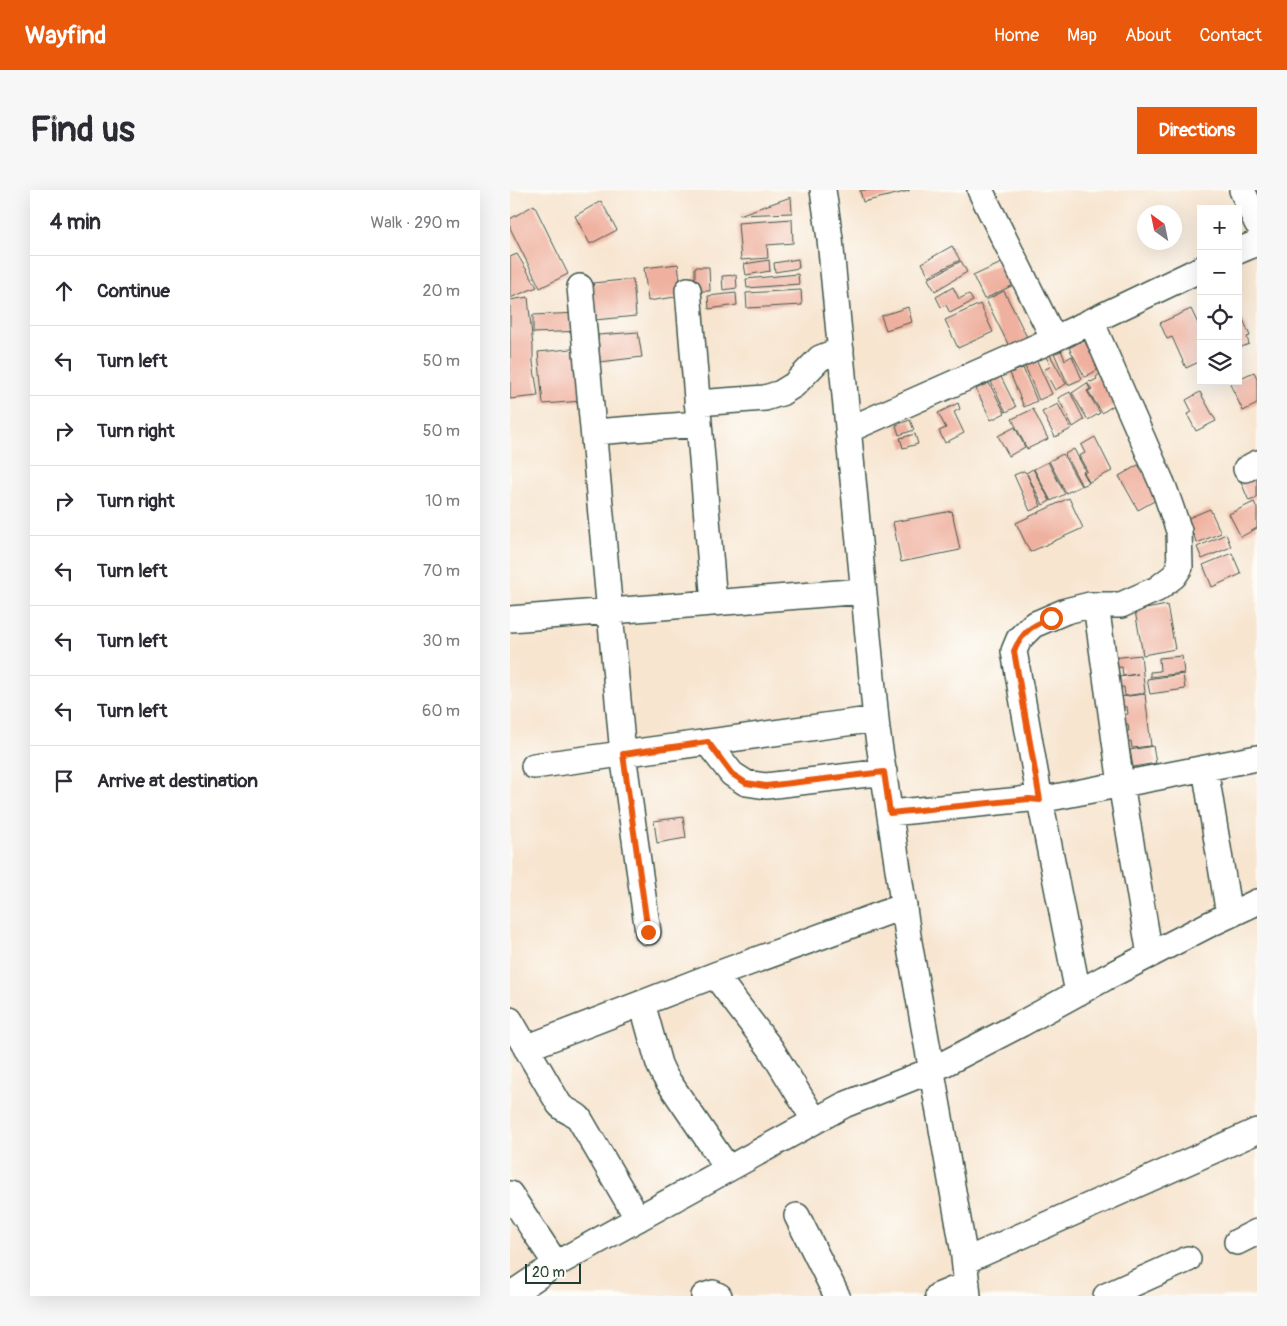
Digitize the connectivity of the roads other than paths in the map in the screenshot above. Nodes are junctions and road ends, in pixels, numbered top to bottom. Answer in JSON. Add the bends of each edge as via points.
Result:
{"nodes":[{"id":1,"x":823,"y":190,"type":"edge"},
{"id":2,"x":980,"y":190,"type":"edge"},
{"id":3,"x":1242,"y":190,"type":"edge"},
{"id":4,"x":1257,"y":223,"type":"edge"},
{"id":5,"x":1257,"y":243,"type":"edge"},
{"id":6,"x":1240,"y":250,"type":"edge"},
{"id":7,"x":1197,"y":271,"type":"edge"},
{"id":8,"x":580,"y":287,"type":"dead end"},
{"id":9,"x":688,"y":290,"type":"dead end"},
{"id":10,"x":1091,"y":322,"type":"junction"},
{"id":11,"x":1054,"y":339,"type":"junction"},
{"id":12,"x":841,"y":350,"type":"junction"},
{"id":13,"x":698,"y":414,"type":"junction"},
{"id":14,"x":848,"y":430,"type":"junction"},
{"id":15,"x":594,"y":432,"type":"junction"},
{"id":16,"x":863,"y":591,"type":"junction"},
{"id":17,"x":714,"y":603,"type":"junction"},
{"id":18,"x":1096,"y":605,"type":"junction"},
{"id":19,"x":610,"y":610,"type":"junction"},
{"id":20,"x":510,"y":614,"type":"edge"},
{"id":21,"x":876,"y":719,"type":"junction"},
{"id":22,"x":708,"y":742,"type":"junction"},
{"id":23,"x":623,"y":754,"type":"junction"},
{"id":24,"x":1257,"y":758,"type":"edge"},
{"id":25,"x":534,"y":766,"type":"dead end"},
{"id":26,"x":1206,"y":768,"type":"junction"},
{"id":27,"x":884,"y":772,"type":"junction"},
{"id":28,"x":1121,"y":784,"type":"junction"},
{"id":29,"x":1040,"y":800,"type":"junction"},
{"id":30,"x":890,"y":813,"type":"junction"},
{"id":31,"x":1257,"y":902,"type":"edge"},
{"id":32,"x":904,"y":906,"type":"junction"},
{"id":33,"x":1230,"y":915,"type":"junction"},
{"id":34,"x":648,"y":932,"type":"dead end"},
{"id":35,"x":1150,"y":955,"type":"junction"},
{"id":36,"x":715,"y":975,"type":"junction"},
{"id":37,"x":1078,"y":993,"type":"junction"},
{"id":38,"x":642,"y":1003,"type":"junction"},
{"id":39,"x":517,"y":1039,"type":"edge"},
{"id":40,"x":932,"y":1070,"type":"junction"},
{"id":41,"x":815,"y":1121,"type":"junction"},
{"id":42,"x":1257,"y":1131,"type":"edge"},
{"id":43,"x":728,"y":1169,"type":"junction"},
{"id":44,"x":510,"y":1194,"type":"edge"},
{"id":45,"x":797,"y":1216,"type":"dead end"},
{"id":46,"x":638,"y":1219,"type":"junction"},
{"id":47,"x":1188,"y":1259,"type":"dead end"},
{"id":48,"x":556,"y":1264,"type":"junction"},
{"id":49,"x":967,"y":1280,"type":"edge"},
{"id":50,"x":1121,"y":1293,"type":"edge"},
{"id":51,"x":510,"y":1295,"type":"edge"},
{"id":52,"x":704,"y":1296,"type":"edge"},
{"id":53,"x":719,"y":1296,"type":"edge"},
{"id":54,"x":837,"y":1296,"type":"edge"},
{"id":55,"x":938,"y":1296,"type":"edge"}],
"edges":[{"from":1,"to":12,"type":"street"},
{"from":2,"to":11,"type":"street"},
{"from":3,"to":4,"type":"street"},
{"from":5,"to":6,"type":"street"},
{"from":7,"to":10,"type":"street"},
{"from":8,"to":15,"type":"street"},
{"from":9,"to":13,"type":"street"},
{"from":10,"to":11,"type":"street"},
{"from":10,"to":18,"type":"street","via":[[1164,488],[1179,530],[1180,567],[1174,576],[1157,588],[1121,605]]},
{"from":11,"to":14,"type":"street"},
{"from":12,"to":13,"type":"street","via":[[820,358],[794,385],[781,393]]},
{"from":12,"to":14,"type":"street"},
{"from":13,"to":15,"type":"street"},
{"from":13,"to":17,"type":"street"},
{"from":14,"to":16,"type":"street"},
{"from":15,"to":19,"type":"street"},
{"from":16,"to":17,"type":"street"},
{"from":16,"to":21,"type":"street"},
{"from":17,"to":19,"type":"street"},
{"from":18,"to":28,"type":"street"},
{"from":18,"to":29,"type":"street","via":[[1066,611],[1033,625],[1019,639],[1014,651]]},
{"from":19,"to":20,"type":"street"},
{"from":19,"to":23,"type":"street"},
{"from":21,"to":22,"type":"street"},
{"from":21,"to":27,"type":"street"},
{"from":22,"to":23,"type":"street"},
{"from":22,"to":27,"type":"street","via":[[732,774],[746,783],[766,786]]},
{"from":23,"to":25,"type":"street"},
{"from":23,"to":34,"type":"street"},
{"from":24,"to":26,"type":"street"},
{"from":26,"to":28,"type":"street"},
{"from":26,"to":33,"type":"street"},
{"from":27,"to":30,"type":"street"},
{"from":28,"to":29,"type":"street"},
{"from":28,"to":35,"type":"street"},
{"from":29,"to":30,"type":"street"},
{"from":29,"to":37,"type":"street"},
{"from":30,"to":32,"type":"street"},
{"from":31,"to":33,"type":"street"},
{"from":32,"to":36,"type":"street"},
{"from":32,"to":40,"type":"street"},
{"from":33,"to":35,"type":"street"},
{"from":35,"to":37,"type":"street"},
{"from":36,"to":38,"type":"street"},
{"from":36,"to":41,"type":"street","via":[[770,1049]]},
{"from":37,"to":40,"type":"street"},
{"from":38,"to":39,"type":"street"},
{"from":38,"to":43,"type":"street","via":[[664,1075]]},
{"from":39,"to":46,"type":"street","via":[[562,1108],[579,1118]]},
{"from":40,"to":41,"type":"street","via":[[844,1105]]},
{"from":40,"to":49,"type":"street"},
{"from":41,"to":43,"type":"street"},
{"from":42,"to":49,"type":"street"},
{"from":43,"to":46,"type":"street"},
{"from":44,"to":48,"type":"street"},
{"from":45,"to":54,"type":"street"},
{"from":46,"to":48,"type":"street"},
{"from":47,"to":50,"type":"street"},
{"from":48,"to":51,"type":"street"},
{"from":49,"to":55,"type":"street"},
{"from":52,"to":53,"type":"street","via":[[713,1293]]}]}
